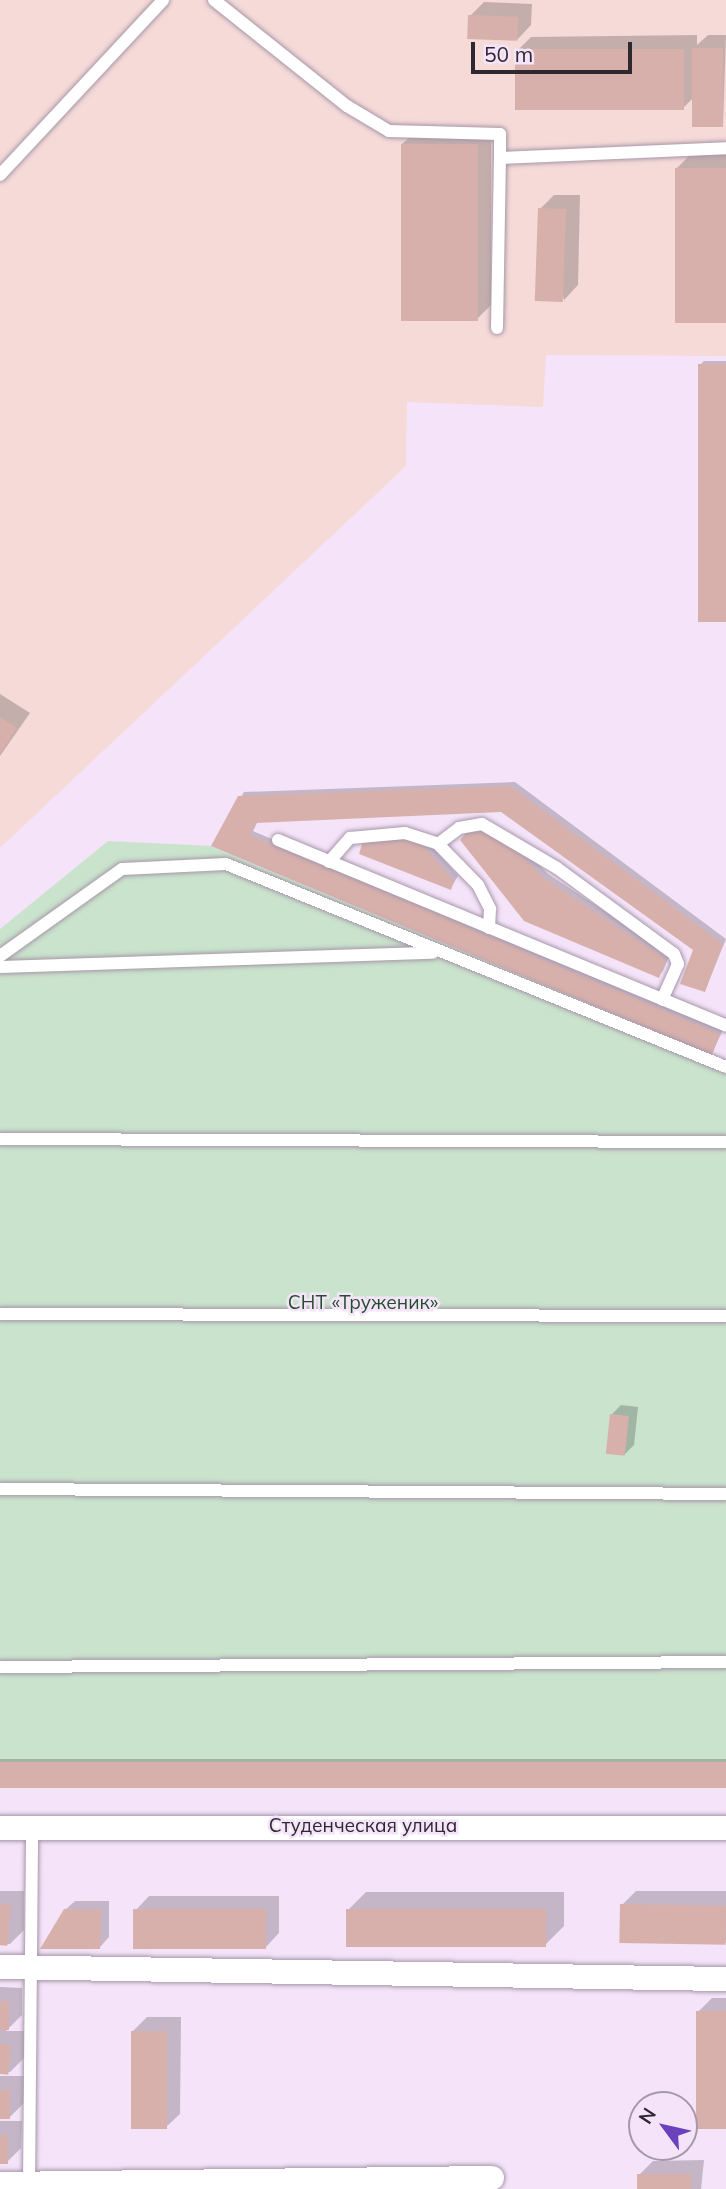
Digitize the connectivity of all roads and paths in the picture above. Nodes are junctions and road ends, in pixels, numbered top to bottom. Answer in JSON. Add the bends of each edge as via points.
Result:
{"nodes":[{"id":1,"x":163,"y":0,"type":"edge"},
{"id":2,"x":214,"y":0,"type":"edge"},
{"id":3,"x":726,"y":148,"type":"edge"},
{"id":4,"x":500,"y":158,"type":"junction"},
{"id":5,"x":0,"y":175,"type":"edge"},
{"id":6,"x":497,"y":328,"type":"dead end"},
{"id":7,"x":278,"y":841,"type":"dead end"},
{"id":8,"x":438,"y":844,"type":"junction"},
{"id":9,"x":329,"y":862,"type":"junction"},
{"id":10,"x":489,"y":928,"type":"junction"},
{"id":11,"x":437,"y":953,"type":"junction"},
{"id":12,"x":0,"y":956,"type":"edge"},
{"id":13,"x":0,"y":967,"type":"edge"},
{"id":14,"x":662,"y":1000,"type":"junction"},
{"id":15,"x":726,"y":1026,"type":"edge"},
{"id":16,"x":726,"y":1067,"type":"edge"},
{"id":17,"x":0,"y":1139,"type":"edge"},
{"id":18,"x":726,"y":1142,"type":"edge"},
{"id":19,"x":0,"y":1314,"type":"edge"},
{"id":20,"x":726,"y":1316,"type":"edge"},
{"id":21,"x":0,"y":1489,"type":"edge"},
{"id":22,"x":726,"y":1494,"type":"edge"},
{"id":23,"x":726,"y":1662,"type":"edge"},
{"id":24,"x":0,"y":1667,"type":"edge"},
{"id":25,"x":0,"y":1828,"type":"edge"},
{"id":26,"x":32,"y":1828,"type":"junction"},
{"id":27,"x":726,"y":1828,"type":"edge"},
{"id":28,"x":0,"y":1967,"type":"edge"},
{"id":29,"x":31,"y":1968,"type":"junction"},
{"id":30,"x":726,"y":1979,"type":"edge"},
{"id":31,"x":0,"y":2184,"type":"edge"},
{"id":32,"x":492,"y":2184,"type":"edge"},
{"id":33,"x":29,"y":2186,"type":"edge"}],
"edges":[{"from":1,"to":5,"type":"lane"},
{"from":2,"to":4,"type":"lane","via":[[347,106],[388,131],[500,134]]},
{"from":3,"to":4,"type":"lane"},
{"from":4,"to":6,"type":"lane"},
{"from":7,"to":9,"type":"lane"},
{"from":8,"to":9,"type":"lane","via":[[405,833],[350,838]]},
{"from":8,"to":10,"type":"lane","via":[[478,886],[489,909]]},
{"from":8,"to":14,"type":"lane","via":[[459,828],[482,824],[557,868],[674,954],[678,964]]},
{"from":9,"to":10,"type":"lane"},
{"from":10,"to":14,"type":"lane"},
{"from":11,"to":12,"type":"lane","via":[[226,864],[122,869]]},
{"from":11,"to":13,"type":"lane"},
{"from":11,"to":16,"type":"lane"},
{"from":14,"to":15,"type":"lane"},
{"from":17,"to":18,"type":"lane"},
{"from":19,"to":20,"type":"lane"},
{"from":21,"to":22,"type":"lane"},
{"from":23,"to":24,"type":"lane"},
{"from":25,"to":26,"type":"street","name":"Студенческая улица"},
{"from":26,"to":27,"type":"street","name":"Студенческая улица"},
{"from":26,"to":29,"type":"lane"},
{"from":28,"to":29,"type":"street"},
{"from":29,"to":30,"type":"street"},
{"from":29,"to":33,"type":"lane"},
{"from":31,"to":33,"type":"street"},
{"from":32,"to":33,"type":"street"}]}
